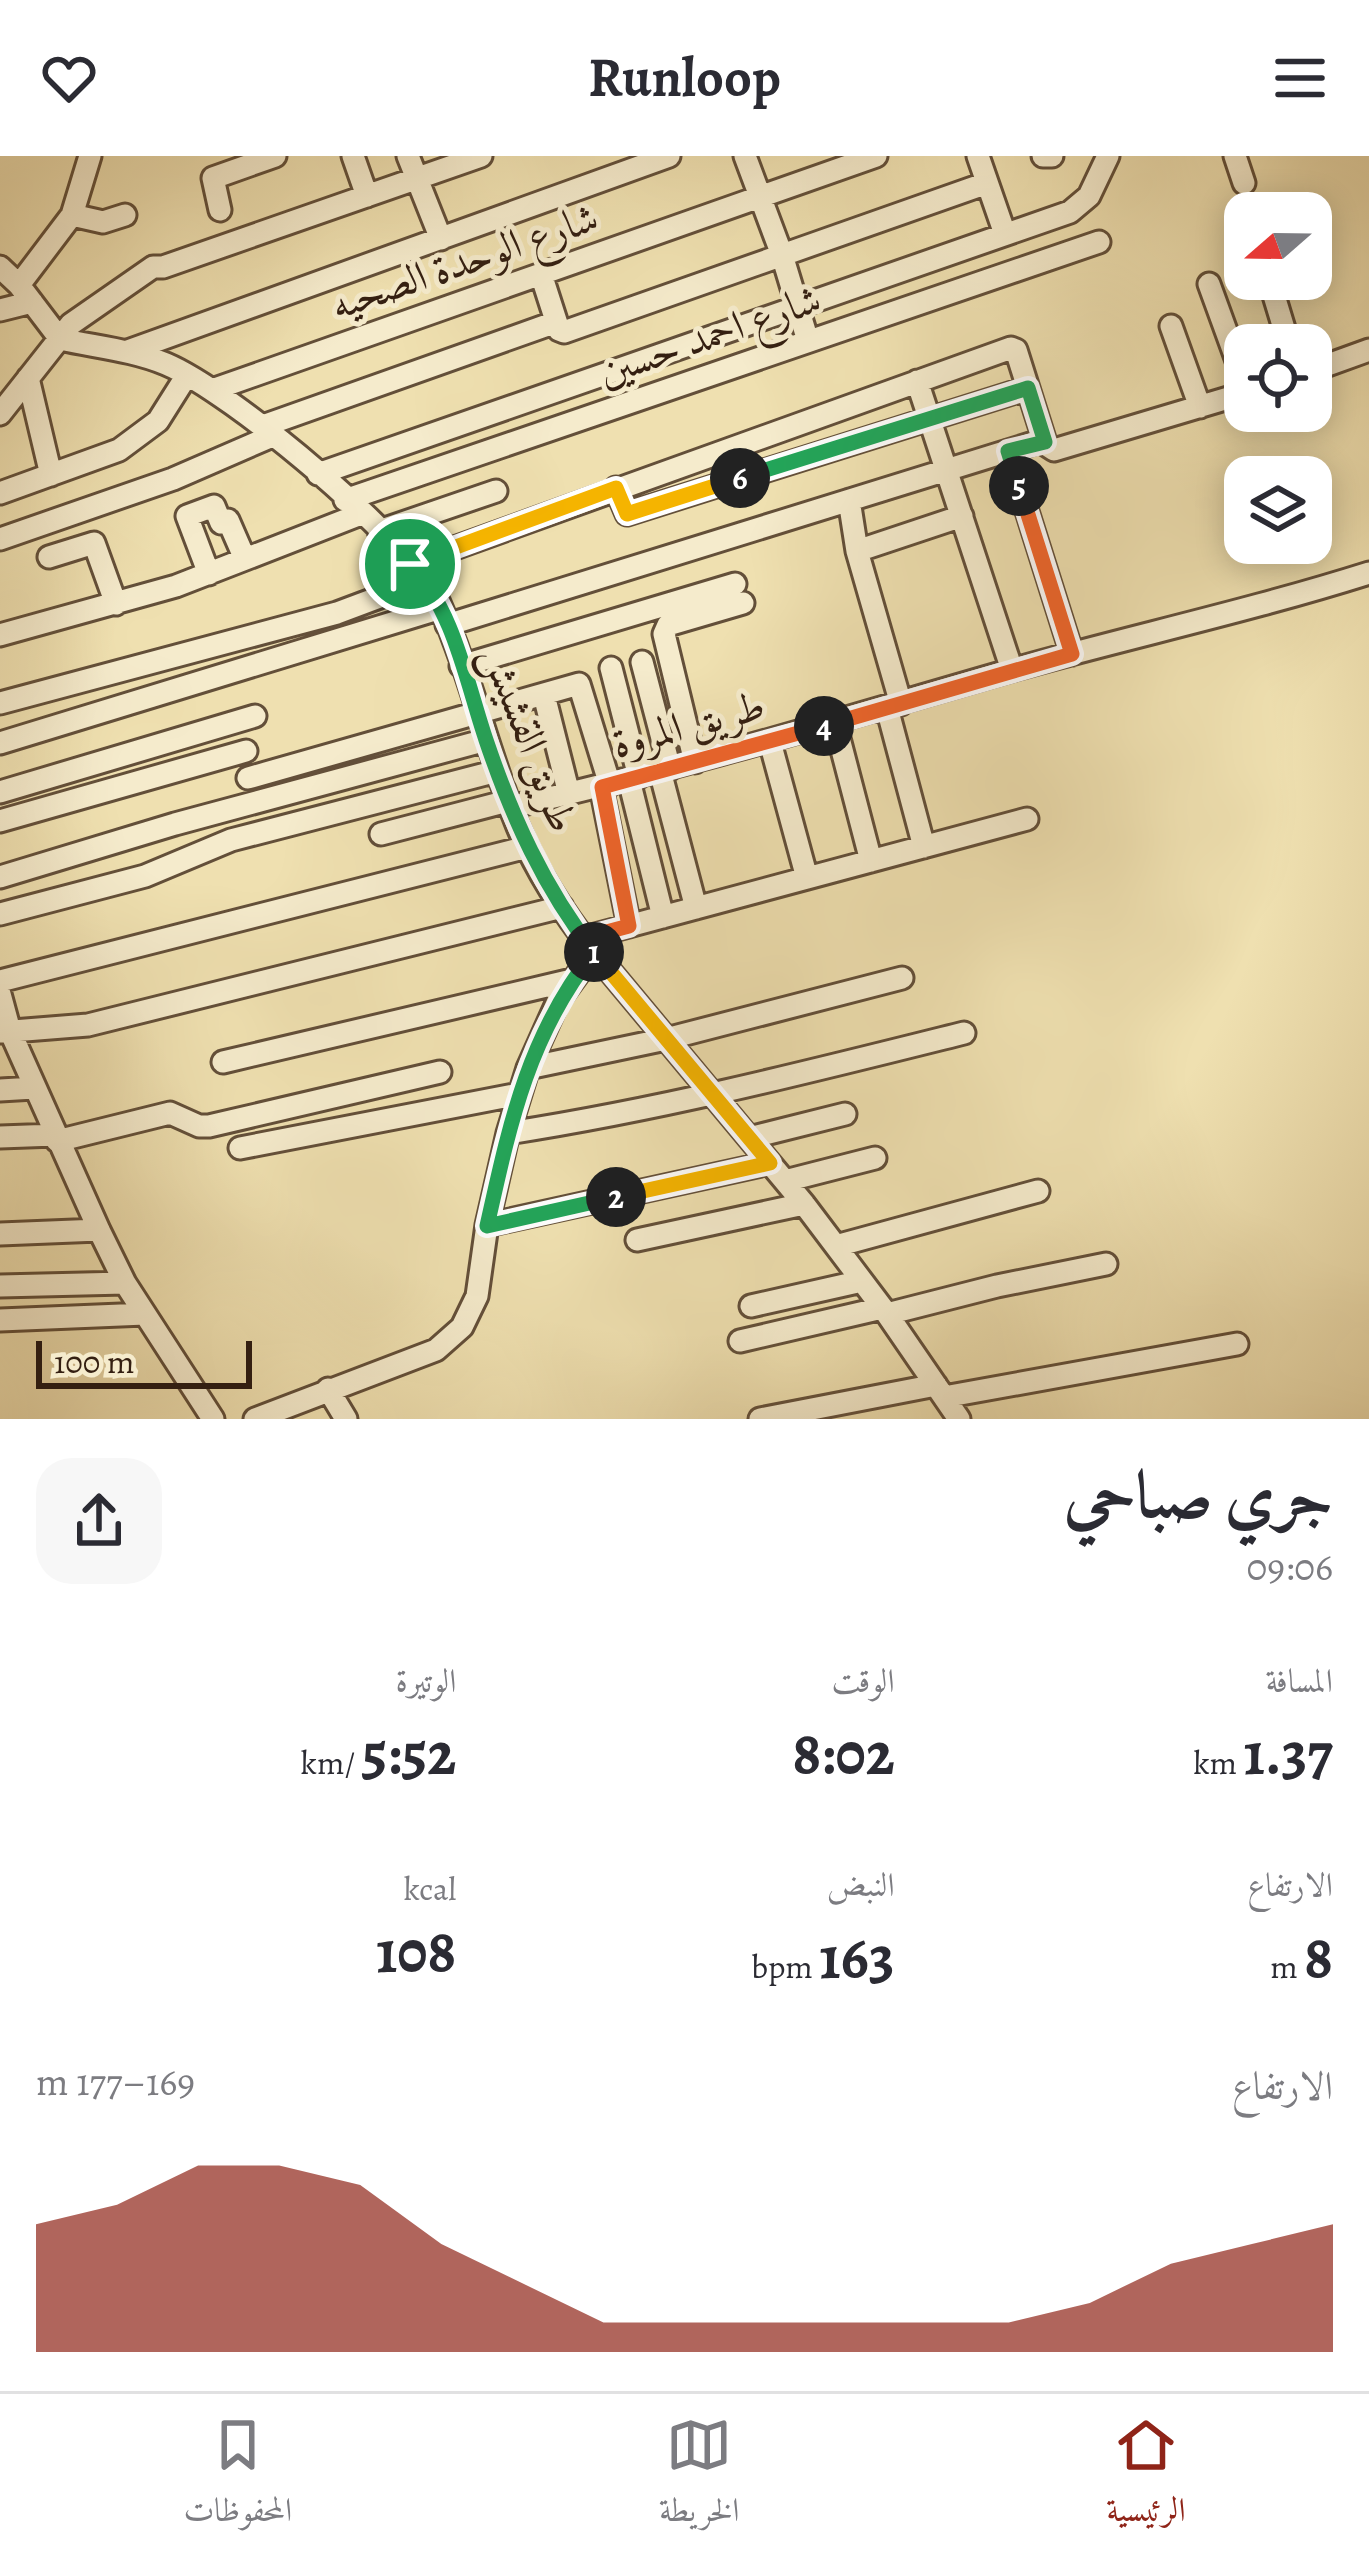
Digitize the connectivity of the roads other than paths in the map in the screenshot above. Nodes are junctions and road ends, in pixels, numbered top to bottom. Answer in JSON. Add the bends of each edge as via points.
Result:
{"nodes":[{"id":1,"x":90,"y":156,"type":"edge"},
{"id":2,"x":275,"y":156,"type":"edge"},
{"id":3,"x":353,"y":156,"type":"edge"},
{"id":4,"x":408,"y":156,"type":"edge"},
{"id":5,"x":481,"y":156,"type":"edge"},
{"id":6,"x":669,"y":156,"type":"edge"},
{"id":7,"x":745,"y":156,"type":"edge"},
{"id":8,"x":876,"y":156,"type":"edge"},
{"id":9,"x":978,"y":156,"type":"edge"},
{"id":10,"x":1043,"y":156,"type":"edge"},
{"id":11,"x":1052,"y":156,"type":"edge"},
{"id":12,"x":1108,"y":156,"type":"edge"},
{"id":13,"x":1235,"y":156,"type":"edge"},
{"id":14,"x":417,"y":179,"type":"junction"},
{"id":15,"x":987,"y":183,"type":"junction"},
{"id":16,"x":1244,"y":183,"type":"dead end"},
{"id":17,"x":367,"y":196,"type":"junction"},
{"id":18,"x":761,"y":196,"type":"junction"},
{"id":19,"x":220,"y":210,"type":"dead end"},
{"id":20,"x":71,"y":215,"type":"junction"},
{"id":21,"x":125,"y":215,"type":"dead end"},
{"id":22,"x":1005,"y":235,"type":"junction"},
{"id":23,"x":441,"y":238,"type":"junction"},
{"id":24,"x":1099,"y":242,"type":"dead end"},
{"id":25,"x":782,"y":255,"type":"junction"},
{"id":26,"x":0,"y":267,"type":"edge"},
{"id":27,"x":541,"y":274,"type":"junction"},
{"id":28,"x":1209,"y":284,"type":"dead end"},
{"id":29,"x":26,"y":294,"type":"junction"},
{"id":30,"x":799,"y":306,"type":"junction"},
{"id":31,"x":0,"y":310,"type":"edge"},
{"id":32,"x":556,"y":322,"type":"junction"},
{"id":33,"x":1224,"y":325,"type":"edge"},
{"id":34,"x":1171,"y":326,"type":"dead end"},
{"id":35,"x":58,"y":338,"type":"junction"},
{"id":36,"x":808,"y":341,"type":"junction"},
{"id":37,"x":1369,"y":350,"type":"edge"},
{"id":38,"x":128,"y":351,"type":"junction"},
{"id":39,"x":1332,"y":363,"type":"edge"},
{"id":40,"x":187,"y":374,"type":"junction"},
{"id":41,"x":28,"y":378,"type":"junction"},
{"id":42,"x":917,"y":381,"type":"junction"},
{"id":43,"x":1028,"y":388,"type":"junction"},
{"id":44,"x":215,"y":389,"type":"junction"},
{"id":45,"x":1224,"y":400,"type":"edge"},
{"id":46,"x":1200,"y":407,"type":"junction"},
{"id":47,"x":2,"y":408,"type":"edge"},
{"id":48,"x":930,"y":418,"type":"junction"},
{"id":49,"x":268,"y":431,"type":"junction"},
{"id":50,"x":1045,"y":442,"type":"junction"},
{"id":51,"x":1008,"y":451,"type":"junction"},
{"id":52,"x":946,"y":470,"type":"junction"},
{"id":53,"x":318,"y":474,"type":"junction"},
{"id":54,"x":51,"y":475,"type":"junction"},
{"id":55,"x":616,"y":488,"type":"junction"},
{"id":56,"x":496,"y":491,"type":"dead end"},
{"id":57,"x":0,"y":493,"type":"edge"},
{"id":58,"x":849,"y":500,"type":"junction"},
{"id":59,"x":353,"y":507,"type":"junction"},
{"id":60,"x":962,"y":516,"type":"junction"},
{"id":61,"x":379,"y":531,"type":"junction"},
{"id":62,"x":0,"y":539,"type":"edge"},
{"id":63,"x":857,"y":551,"type":"junction"},
{"id":64,"x":49,"y":557,"type":"dead end"},
{"id":65,"x":245,"y":559,"type":"junction"},
{"id":66,"x":417,"y":572,"type":"junction"},
{"id":67,"x":1369,"y":573,"type":"edge"},
{"id":68,"x":209,"y":574,"type":"junction"},
{"id":69,"x":116,"y":604,"type":"junction"},
{"id":70,"x":444,"y":616,"type":"junction"},
{"id":71,"x":0,"y":635,"type":"edge"},
{"id":72,"x":1072,"y":654,"type":"junction"},
{"id":73,"x":642,"y":662,"type":"dead end"},
{"id":74,"x":461,"y":666,"type":"junction"},
{"id":75,"x":611,"y":668,"type":"dead end"},
{"id":76,"x":1012,"y":670,"type":"junction"},
{"id":77,"x":544,"y":695,"type":"junction"},
{"id":78,"x":0,"y":704,"type":"edge"},
{"id":79,"x":894,"y":706,"type":"junction"},
{"id":80,"x":255,"y":716,"type":"dead end"},
{"id":81,"x":478,"y":716,"type":"junction"},
{"id":82,"x":835,"y":723,"type":"junction"},
{"id":83,"x":486,"y":740,"type":"junction"},
{"id":84,"x":770,"y":742,"type":"junction"},
{"id":85,"x":0,"y":743,"type":"edge"},
{"id":86,"x":246,"y":751,"type":"dead end"},
{"id":87,"x":695,"y":761,"type":"junction"},
{"id":88,"x":497,"y":772,"type":"junction"},
{"id":89,"x":248,"y":778,"type":"dead end"},
{"id":90,"x":635,"y":778,"type":"junction"},
{"id":91,"x":0,"y":792,"type":"edge"},
{"id":92,"x":569,"y":794,"type":"junction"},
{"id":93,"x":509,"y":804,"type":"junction"},
{"id":94,"x":1027,"y":819,"type":"dead end"},
{"id":95,"x":0,"y":821,"type":"edge"},
{"id":96,"x":380,"y":834,"type":"dead end"},
{"id":97,"x":527,"y":847,"type":"junction"},
{"id":98,"x":924,"y":847,"type":"junction"},
{"id":99,"x":872,"y":861,"type":"junction"},
{"id":100,"x":0,"y":877,"type":"edge"},
{"id":101,"x":807,"y":878,"type":"junction"},
{"id":102,"x":562,"y":907,"type":"junction"},
{"id":103,"x":696,"y":908,"type":"junction"},
{"id":104,"x":0,"y":914,"type":"edge"},
{"id":105,"x":663,"y":917,"type":"junction"},
{"id":106,"x":629,"y":926,"type":"junction"},
{"id":107,"x":589,"y":945,"type":"junction"},
{"id":108,"x":902,"y":978,"type":"dead end"},
{"id":109,"x":572,"y":980,"type":"junction"},
{"id":110,"x":0,"y":981,"type":"edge"},
{"id":111,"x":0,"y":994,"type":"edge"},
{"id":112,"x":5,"y":1032,"type":"edge"},
{"id":113,"x":964,"y":1033,"type":"dead end"},
{"id":114,"x":666,"y":1040,"type":"junction"},
{"id":115,"x":223,"y":1062,"type":"dead end"},
{"id":116,"x":528,"y":1069,"type":"junction"},
{"id":117,"x":440,"y":1072,"type":"dead end"},
{"id":118,"x":34,"y":1088,"type":"junction"},
{"id":119,"x":0,"y":1090,"type":"edge"},
{"id":120,"x":519,"y":1094,"type":"junction"},
{"id":121,"x":715,"y":1096,"type":"junction"},
{"id":122,"x":844,"y":1114,"type":"dead end"},
{"id":123,"x":508,"y":1132,"type":"junction"},
{"id":124,"x":0,"y":1137,"type":"edge"},
{"id":125,"x":56,"y":1138,"type":"junction"},
{"id":126,"x":749,"y":1138,"type":"junction"},
{"id":127,"x":240,"y":1148,"type":"dead end"},
{"id":128,"x":874,"y":1158,"type":"dead end"},
{"id":129,"x":777,"y":1172,"type":"junction"},
{"id":130,"x":1038,"y":1191,"type":"dead end"},
{"id":131,"x":804,"y":1204,"type":"junction"},
{"id":132,"x":487,"y":1226,"type":"junction"},
{"id":133,"x":99,"y":1230,"type":"junction"},
{"id":134,"x":0,"y":1234,"type":"edge"},
{"id":135,"x":637,"y":1240,"type":"dead end"},
{"id":136,"x":836,"y":1246,"type":"junction"},
{"id":137,"x":1106,"y":1264,"type":"dead end"},
{"id":138,"x":862,"y":1281,"type":"junction"},
{"id":139,"x":125,"y":1282,"type":"junction"},
{"id":140,"x":0,"y":1286,"type":"edge"},
{"id":141,"x":751,"y":1306,"type":"dead end"},
{"id":142,"x":884,"y":1311,"type":"junction"},
{"id":143,"x":145,"y":1314,"type":"junction"},
{"id":144,"x":0,"y":1320,"type":"edge"},
{"id":145,"x":740,"y":1342,"type":"dead end"},
{"id":146,"x":1237,"y":1344,"type":"dead end"},
{"id":147,"x":328,"y":1389,"type":"junction"},
{"id":148,"x":940,"y":1391,"type":"junction"},
{"id":149,"x":766,"y":1418,"type":"edge"},
{"id":150,"x":213,"y":1419,"type":"edge"},
{"id":151,"x":255,"y":1419,"type":"edge"},
{"id":152,"x":346,"y":1419,"type":"edge"},
{"id":153,"x":959,"y":1419,"type":"edge"}],
"edges":[{"from":1,"to":20,"type":"street"},
{"from":2,"to":19,"type":"street","via":[[212,178]]},
{"from":3,"to":17,"type":"street"},
{"from":4,"to":14,"type":"street"},
{"from":5,"to":14,"type":"street"},
{"from":6,"to":23,"type":"street"},
{"from":7,"to":18,"type":"street"},
{"from":8,"to":18,"type":"street","name":"شارع الوحدة الصحيه"},
{"from":9,"to":15,"type":"street"},
{"from":10,"to":11,"type":"street"},
{"from":12,"to":22,"type":"street","via":[[1080,206]]},
{"from":13,"to":16,"type":"street"},
{"from":14,"to":17,"type":"street"},
{"from":14,"to":23,"type":"street"},
{"from":15,"to":22,"type":"street"},
{"from":15,"to":25,"type":"street"},
{"from":17,"to":35,"type":"street","via":[[153,267]]},
{"from":18,"to":25,"type":"street"},
{"from":18,"to":27,"type":"street","name":"شارع الوحدة الصحيه"},
{"from":20,"to":21,"type":"street","via":[[101,222]]},
{"from":20,"to":29,"type":"street"},
{"from":22,"to":30,"type":"street"},
{"from":23,"to":38,"type":"street"},
{"from":24,"to":36,"type":"street","name":"شارع احمد حسين"},
{"from":25,"to":30,"type":"street"},
{"from":25,"to":32,"type":"street","via":[[564,332]]},
{"from":26,"to":29,"type":"street"},
{"from":27,"to":32,"type":"street"},
{"from":27,"to":44,"type":"street","name":"شارع الوحدة الصحيه"},
{"from":28,"to":33,"type":"street"},
{"from":29,"to":31,"type":"street"},
{"from":29,"to":35,"type":"street"},
{"from":30,"to":36,"type":"street"},
{"from":30,"to":53,"type":"street"},
{"from":32,"to":49,"type":"street"},
{"from":34,"to":46,"type":"street"},
{"from":35,"to":38,"type":"street","name":"طريق القشيش"},
{"from":35,"to":41,"type":"street"},
{"from":36,"to":59,"type":"street","name":"شارع احمد حسين"},
{"from":37,"to":39,"type":"street"},
{"from":38,"to":40,"type":"street","name":"طريق القشيش"},
{"from":40,"to":44,"type":"street","name":"طريق القشيش"},
{"from":40,"to":54,"type":"street","via":[[140,437]]},
{"from":41,"to":47,"type":"street"},
{"from":41,"to":54,"type":"street"},
{"from":42,"to":43,"type":"street","via":[[1007,349],[1016,350]]},
{"from":42,"to":48,"type":"street"},
{"from":42,"to":55,"type":"street"},
{"from":43,"to":48,"type":"street"},
{"from":43,"to":50,"type":"street"},
{"from":44,"to":49,"type":"street","name":"طريق القشيش"},
{"from":45,"to":46,"type":"street"},
{"from":46,"to":50,"type":"street","via":[[1054,450]]},
{"from":48,"to":52,"type":"street"},
{"from":48,"to":55,"type":"street","via":[[627,514]]},
{"from":49,"to":53,"type":"street","name":"طريق القشيش"},
{"from":49,"to":62,"type":"street","via":[[173,479]]},
{"from":50,"to":51,"type":"street"},
{"from":51,"to":52,"type":"street"},
{"from":51,"to":72,"type":"street"},
{"from":52,"to":58,"type":"street"},
{"from":52,"to":60,"type":"street"},
{"from":53,"to":59,"type":"street","name":"طريق القشيش"},
{"from":54,"to":57,"type":"street"},
{"from":55,"to":66,"type":"street"},
{"from":56,"to":61,"type":"street"},
{"from":58,"to":63,"type":"street"},
{"from":58,"to":70,"type":"street"},
{"from":59,"to":61,"type":"street","name":"طريق القشيش"},
{"from":59,"to":65,"type":"street","name":"شارع احمد حسين"},
{"from":60,"to":63,"type":"street"},
{"from":60,"to":76,"type":"street"},
{"from":61,"to":66,"type":"street","name":"طريق القشيش"},
{"from":63,"to":79,"type":"street"},
{"from":64,"to":69,"type":"street","via":[[94,543]]},
{"from":65,"to":68,"type":"street","name":"شارع احمد حسين"},
{"from":65,"to":68,"type":"street","via":[[214,506],[187,516]]},
{"from":66,"to":70,"type":"street","name":"طريق القشيش"},
{"from":66,"to":78,"type":"street","via":[[337,613]]},
{"from":67,"to":72,"type":"street","name":"طريق المروة"},
{"from":68,"to":69,"type":"street","name":"شارع احمد حسين"},
{"from":69,"to":71,"type":"street","name":"شارع احمد حسين"},
{"from":70,"to":74,"type":"street","name":"طريق القشيش"},
{"from":70,"to":85,"type":"street"},
{"from":72,"to":76,"type":"street","name":"طريق المروة"},
{"from":73,"to":90,"type":"street"},
{"from":74,"to":81,"type":"street","name":"طريق القشيش"},
{"from":74,"to":87,"type":"street","via":[[739,593],[668,625],[664,639]]},
{"from":75,"to":90,"type":"street"},
{"from":76,"to":79,"type":"street","name":"طريق المروة"},
{"from":77,"to":81,"type":"street"},
{"from":77,"to":90,"type":"street","via":[[581,686]]},
{"from":77,"to":92,"type":"street"},
{"from":79,"to":82,"type":"street","name":"طريق المروة"},
{"from":79,"to":98,"type":"street"},
{"from":80,"to":91,"type":"street"},
{"from":81,"to":83,"type":"street","name":"طريق القشيش"},
{"from":81,"to":89,"type":"street"},
{"from":82,"to":84,"type":"street","name":"طريق المروة"},
{"from":82,"to":99,"type":"street"},
{"from":83,"to":88,"type":"street","name":"طريق القشيش"},
{"from":83,"to":100,"type":"street"},
{"from":84,"to":87,"type":"street","name":"طريق المروة"},
{"from":84,"to":101,"type":"street"},
{"from":86,"to":95,"type":"street"},
{"from":87,"to":90,"type":"street","name":"طريق المروة"},
{"from":88,"to":93,"type":"street","name":"طريق القشيش"},
{"from":88,"to":104,"type":"street","via":[[231,840],[145,876]]},
{"from":90,"to":92,"type":"street","name":"طريق المروة"},
{"from":90,"to":103,"type":"street"},
{"from":90,"to":105,"type":"street"},
{"from":90,"to":106,"type":"street"},
{"from":92,"to":93,"type":"street","name":"طريق المروة"},
{"from":93,"to":96,"type":"street","name":"طريق المروة"},
{"from":93,"to":97,"type":"street","name":"طريق القشيش"},
{"from":94,"to":98,"type":"street"},
{"from":97,"to":102,"type":"street","name":"طريق القشيش"},
{"from":97,"to":110,"type":"street"},
{"from":98,"to":99,"type":"street"},
{"from":99,"to":101,"type":"street"},
{"from":101,"to":103,"type":"street"},
{"from":102,"to":107,"type":"street","name":"طريق القشيش"},
{"from":102,"to":112,"type":"street","via":[[88,1025]]},
{"from":103,"to":105,"type":"street"},
{"from":105,"to":106,"type":"street"},
{"from":106,"to":107,"type":"street"},
{"from":107,"to":109,"type":"street"},
{"from":107,"to":114,"type":"street","name":"طريق القشيش"},
{"from":108,"to":114,"type":"street"},
{"from":109,"to":115,"type":"street"},
{"from":109,"to":116,"type":"street"},
{"from":111,"to":112,"type":"street"},
{"from":112,"to":118,"type":"street"},
{"from":113,"to":121,"type":"street"},
{"from":114,"to":116,"type":"street"},
{"from":114,"to":121,"type":"street","name":"طريق القشيش"},
{"from":116,"to":120,"type":"street"},
{"from":117,"to":125,"type":"street","via":[[209,1126],[170,1113]]},
{"from":118,"to":119,"type":"street"},
{"from":118,"to":125,"type":"street"},
{"from":120,"to":123,"type":"street"},
{"from":120,"to":127,"type":"street"},
{"from":121,"to":123,"type":"street"},
{"from":121,"to":126,"type":"street","name":"طريق القشيش"},
{"from":122,"to":126,"type":"street"},
{"from":123,"to":132,"type":"street"},
{"from":124,"to":125,"type":"street"},
{"from":125,"to":133,"type":"street"},
{"from":126,"to":129,"type":"street","name":"طريق القشيش"},
{"from":128,"to":129,"type":"street"},
{"from":129,"to":131,"type":"street","name":"طريق القشيش"},
{"from":129,"to":132,"type":"street"},
{"from":130,"to":136,"type":"street"},
{"from":131,"to":135,"type":"street"},
{"from":131,"to":136,"type":"street","name":"طريق القشيش"},
{"from":132,"to":147,"type":"street","via":[[477,1296],[450,1340]]},
{"from":133,"to":134,"type":"street"},
{"from":133,"to":139,"type":"street"},
{"from":136,"to":138,"type":"street","name":"طريق القشيش"},
{"from":137,"to":142,"type":"street"},
{"from":138,"to":141,"type":"street"},
{"from":138,"to":142,"type":"street","name":"طريق القشيش"},
{"from":139,"to":140,"type":"street"},
{"from":139,"to":143,"type":"street"},
{"from":142,"to":145,"type":"street"},
{"from":142,"to":148,"type":"street","name":"طريق القشيش"},
{"from":143,"to":144,"type":"street"},
{"from":143,"to":150,"type":"street"},
{"from":146,"to":148,"type":"street"},
{"from":147,"to":151,"type":"street"},
{"from":147,"to":152,"type":"street"},
{"from":148,"to":149,"type":"street"},
{"from":148,"to":153,"type":"street","name":"طريق القشيش"}]}
